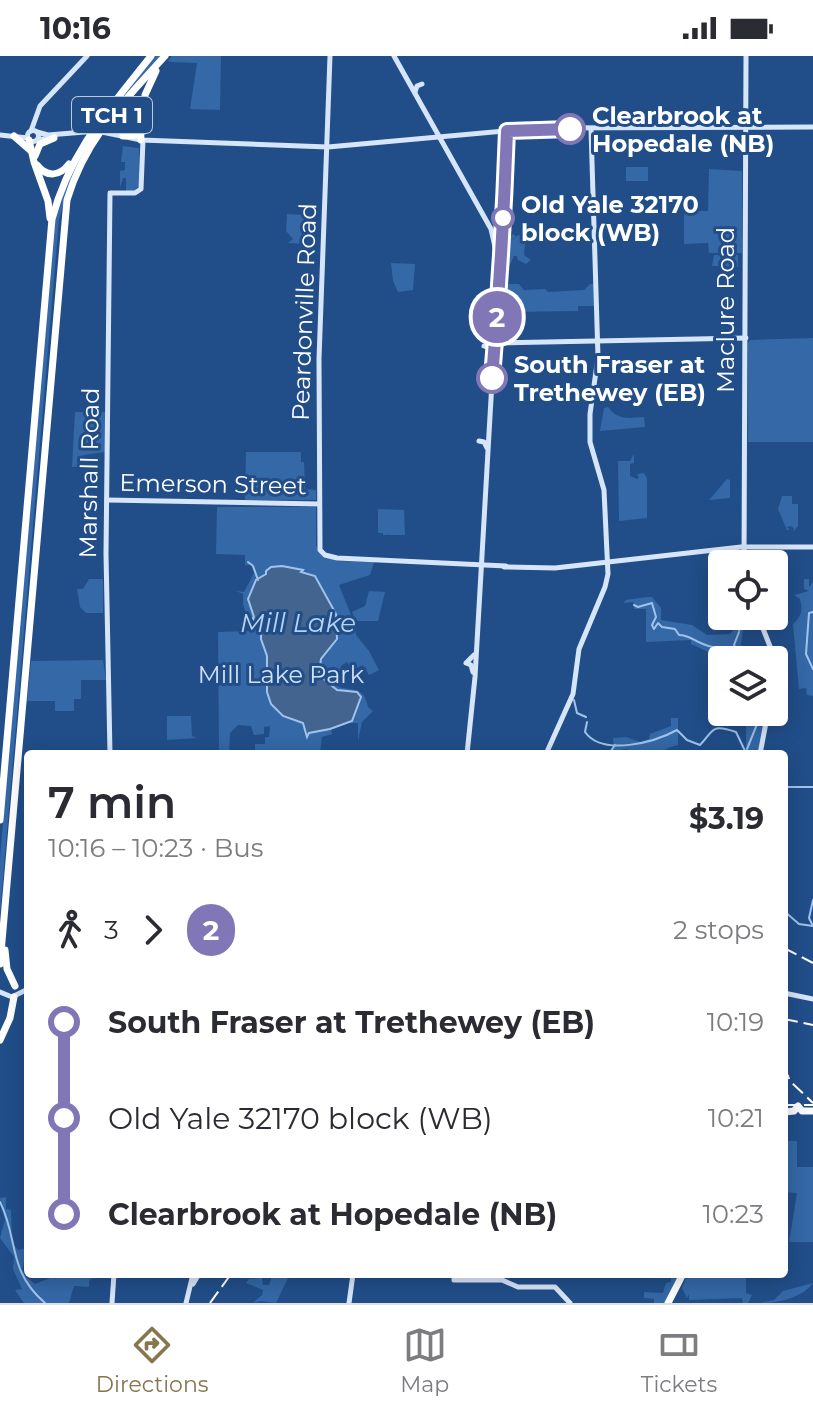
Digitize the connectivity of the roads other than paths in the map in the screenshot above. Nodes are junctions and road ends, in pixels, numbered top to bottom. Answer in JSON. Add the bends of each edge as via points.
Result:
{"nodes":[{"id":1,"x":89,"y":56,"type":"edge"},
{"id":2,"x":151,"y":56,"type":"edge"},
{"id":3,"x":166,"y":56,"type":"edge"},
{"id":4,"x":330,"y":56,"type":"edge"},
{"id":5,"x":394,"y":56,"type":"edge"},
{"id":6,"x":747,"y":56,"type":"edge"},
{"id":7,"x":406,"y":77,"type":"junction"},
{"id":8,"x":422,"y":84,"type":"dead end"},
{"id":9,"x":403,"y":85,"type":"dead end"},
{"id":10,"x":415,"y":94,"type":"junction"},
{"id":11,"x":37,"y":111,"type":"junction"},
{"id":12,"x":813,"y":127,"type":"edge"},
{"id":13,"x":591,"y":129,"type":"junction"},
{"id":14,"x":745,"y":129,"type":"junction"},
{"id":15,"x":507,"y":131,"type":"junction"},
{"id":16,"x":0,"y":135,"type":"edge"},
{"id":17,"x":84,"y":135,"type":"junction"},
{"id":18,"x":115,"y":135,"type":"junction"},
{"id":19,"x":437,"y":135,"type":"junction"},
{"id":20,"x":14,"y":136,"type":"junction"},
{"id":21,"x":33,"y":136,"type":"junction"},
{"id":22,"x":54,"y":136,"type":"junction"},
{"id":23,"x":328,"y":136,"type":"junction"},
{"id":24,"x":143,"y":137,"type":"junction"},
{"id":25,"x":319,"y":147,"type":"junction"},
{"id":26,"x":328,"y":147,"type":"junction"},
{"id":27,"x":337,"y":147,"type":"junction"},
{"id":28,"x":34,"y":157,"type":"junction"},
{"id":29,"x":327,"y":158,"type":"junction"},
{"id":30,"x":72,"y":183,"type":"junction"},
{"id":31,"x":503,"y":223,"type":"junction"},
{"id":32,"x":493,"y":235,"type":"junction"},
{"id":33,"x":499,"y":265,"type":"junction"},
{"id":34,"x":46,"y":272,"type":"junction"},
{"id":35,"x":496,"y":312,"type":"junction"},
{"id":36,"x":496,"y":334,"type":"junction"},
{"id":37,"x":743,"y":340,"type":"junction"},
{"id":38,"x":598,"y":342,"type":"junction"},
{"id":39,"x":496,"y":343,"type":"junction"},
{"id":40,"x":506,"y":343,"type":"junction"},
{"id":41,"x":484,"y":346,"type":"dead end"},
{"id":42,"x":493,"y":354,"type":"junction"},
{"id":43,"x":490,"y":416,"type":"junction"},
{"id":44,"x":479,"y":441,"type":"dead end"},
{"id":45,"x":487,"y":448,"type":"junction"},
{"id":46,"x":107,"y":500,"type":"junction"},
{"id":47,"x":319,"y":504,"type":"junction"},
{"id":48,"x":746,"y":547,"type":"junction"},
{"id":49,"x":813,"y":547,"type":"edge"},
{"id":50,"x":736,"y":548,"type":"junction"},
{"id":51,"x":746,"y":550,"type":"edge"},
{"id":52,"x":482,"y":552,"type":"junction"},
{"id":53,"x":607,"y":553,"type":"junction"},
{"id":54,"x":618,"y":561,"type":"junction"},
{"id":55,"x":607,"y":562,"type":"junction"},
{"id":56,"x":598,"y":563,"type":"junction"},
{"id":57,"x":471,"y":564,"type":"junction"},
{"id":58,"x":481,"y":565,"type":"junction"},
{"id":59,"x":491,"y":565,"type":"junction"},
{"id":60,"x":608,"y":571,"type":"junction"},
{"id":61,"x":480,"y":576,"type":"junction"},
{"id":62,"x":476,"y":638,"type":"junction"},
{"id":63,"x":474,"y":681,"type":"junction"},
{"id":64,"x":766,"y":726,"type":"edge"},
{"id":65,"x":110,"y":750,"type":"edge"},
{"id":66,"x":467,"y":750,"type":"edge"},
{"id":67,"x":548,"y":750,"type":"edge"},
{"id":68,"x":762,"y":750,"type":"edge"},
{"id":69,"x":0,"y":820,"type":"edge"},
{"id":70,"x":6,"y":898,"type":"junction"},
{"id":71,"x":0,"y":964,"type":"edge"},
{"id":72,"x":6,"y":989,"type":"edge"},
{"id":73,"x":24,"y":989,"type":"edge"},
{"id":74,"x":788,"y":994,"type":"edge"},
{"id":75,"x":13,"y":996,"type":"junction"},
{"id":76,"x":813,"y":999,"type":"edge"},
{"id":77,"x":0,"y":1040,"type":"edge"},
{"id":78,"x":788,"y":1112,"type":"edge"},
{"id":79,"x":813,"y":1113,"type":"edge"},
{"id":80,"x":114,"y":1278,"type":"edge"},
{"id":81,"x":195,"y":1278,"type":"edge"},
{"id":82,"x":352,"y":1278,"type":"edge"},
{"id":83,"x":470,"y":1278,"type":"edge"},
{"id":84,"x":682,"y":1278,"type":"edge"},
{"id":85,"x":683,"y":1278,"type":"edge"},
{"id":86,"x":186,"y":1302,"type":"edge"},
{"id":87,"x":112,"y":1303,"type":"edge"},
{"id":88,"x":349,"y":1303,"type":"edge"},
{"id":89,"x":570,"y":1303,"type":"edge"},
{"id":90,"x":670,"y":1303,"type":"edge"}],
"edges":[{"from":1,"to":11,"type":"main road"},
{"from":2,"to":17,"type":"highway","number":"TCH 1"},
{"from":3,"to":24,"type":"highway","via":[[147,87]]},
{"from":3,"to":30,"type":"highway","number":"TCH 1","via":[[104,124]]},
{"from":4,"to":23,"type":"main road","name":"Peardonville Road"},
{"from":5,"to":7,"type":"main road"},
{"from":6,"to":14,"type":"main road","name":"Maclure Road"},
{"from":7,"to":9,"type":"main road"},
{"from":7,"to":10,"type":"main road"},
{"from":8,"to":10,"type":"main road"},
{"from":10,"to":19,"type":"main road"},
{"from":11,"to":21,"type":"main road"},
{"from":11,"to":22,"type":"main road","via":[[38,125]]},
{"from":12,"to":14,"type":"main road"},
{"from":13,"to":14,"type":"main road"},
{"from":13,"to":15,"type":"main road"},
{"from":13,"to":38,"type":"main road"},
{"from":14,"to":37,"type":"main road","name":"Maclure Road"},
{"from":15,"to":19,"type":"main road"},
{"from":15,"to":31,"type":"main road"},
{"from":16,"to":20,"type":"main road"},
{"from":17,"to":18,"type":"main road"},
{"from":17,"to":22,"type":"main road"},
{"from":17,"to":28,"type":"highway","via":[[69,165],[58,174],[43,172]]},
{"from":17,"to":34,"type":"highway","number":"TCH 1","via":[[57,200]]},
{"from":18,"to":24,"type":"main road"},
{"from":18,"to":24,"type":"main road"},
{"from":18,"to":24,"type":"highway"},
{"from":19,"to":27,"type":"main road"},
{"from":19,"to":32,"type":"main road"},
{"from":20,"to":21,"type":"main road"},
{"from":20,"to":28,"type":"highway"},
{"from":21,"to":22,"type":"main road"},
{"from":21,"to":28,"type":"highway"},
{"from":22,"to":28,"type":"highway","via":[[40,144]]},
{"from":23,"to":25,"type":"main road"},
{"from":23,"to":26,"type":"main road","name":"Peardonville Road"},
{"from":23,"to":27,"type":"main road"},
{"from":24,"to":25,"type":"main road"},
{"from":24,"to":30,"type":"highway","via":[[135,118],[120,115],[110,121]]},
{"from":24,"to":46,"type":"main road","name":"Marshall Road","via":[[141,189],[110,193]]},
{"from":25,"to":26,"type":"main road"},
{"from":25,"to":29,"type":"main road"},
{"from":26,"to":27,"type":"main road"},
{"from":26,"to":29,"type":"main road","name":"Peardonville Road"},
{"from":27,"to":29,"type":"main road"},
{"from":28,"to":34,"type":"highway","via":[[50,209]]},
{"from":29,"to":47,"type":"main road","name":"Peardonville Road"},
{"from":30,"to":70,"type":"highway","number":"TCH 1","via":[[64,223]]},
{"from":31,"to":32,"type":"main road"},
{"from":31,"to":33,"type":"main road"},
{"from":32,"to":33,"type":"main road"},
{"from":33,"to":35,"type":"main road"},
{"from":34,"to":69,"type":"highway","number":"TCH 1"},
{"from":35,"to":36,"type":"main road"},
{"from":35,"to":42,"type":"main road"},
{"from":36,"to":39,"type":"main road"},
{"from":36,"to":40,"type":"main road"},
{"from":37,"to":38,"type":"main road"},
{"from":37,"to":48,"type":"main road","name":"Maclure Road"},
{"from":38,"to":40,"type":"main road"},
{"from":38,"to":53,"type":"main road","via":[[590,442],[604,490]]},
{"from":39,"to":40,"type":"main road"},
{"from":39,"to":42,"type":"main road"},
{"from":40,"to":42,"type":"main road"},
{"from":41,"to":42,"type":"main road"},
{"from":42,"to":43,"type":"main road"},
{"from":43,"to":45,"type":"main road"},
{"from":43,"to":52,"type":"main road"},
{"from":44,"to":45,"type":"main road"},
{"from":45,"to":52,"type":"main road"},
{"from":46,"to":47,"type":"main road","name":"Emerson Street"},
{"from":46,"to":65,"type":"main road","name":"Marshall Road"},
{"from":47,"to":57,"type":"main road","name":"Peardonville Road","via":[[320,550],[325,555]]},
{"from":48,"to":49,"type":"main road"},
{"from":48,"to":50,"type":"main road"},
{"from":48,"to":50,"type":"main road"},
{"from":48,"to":51,"type":"main road","name":"Maclure Road"},
{"from":50,"to":54,"type":"main road"},
{"from":52,"to":57,"type":"main road"},
{"from":52,"to":58,"type":"main road"},
{"from":52,"to":59,"type":"main road"},
{"from":53,"to":54,"type":"main road"},
{"from":53,"to":55,"type":"main road"},
{"from":53,"to":56,"type":"main road"},
{"from":54,"to":55,"type":"main road"},
{"from":55,"to":56,"type":"main road"},
{"from":55,"to":60,"type":"main road"},
{"from":56,"to":59,"type":"main road","via":[[548,568]]},
{"from":56,"to":60,"type":"main road"},
{"from":57,"to":58,"type":"main road"},
{"from":57,"to":61,"type":"main road"},
{"from":58,"to":59,"type":"main road"},
{"from":58,"to":61,"type":"main road"},
{"from":59,"to":61,"type":"main road"},
{"from":60,"to":67,"type":"main road","via":[[578,652],[573,694]]},
{"from":61,"to":62,"type":"main road"},
{"from":62,"to":63,"type":"main road"},
{"from":62,"to":63,"type":"main road","via":[[474,655],[466,663]]},
{"from":63,"to":66,"type":"main road"},
{"from":64,"to":68,"type":"main road"},
{"from":70,"to":71,"type":"highway","number":"TCH 1"},
{"from":70,"to":72,"type":"highway"},
{"from":72,"to":75,"type":"main road"},
{"from":73,"to":75,"type":"main road"},
{"from":74,"to":76,"type":"main road"},
{"from":75,"to":77,"type":"highway"},
{"from":78,"to":79,"type":"highway","via":[[798,1106]]},
{"from":80,"to":87,"type":"main road"},
{"from":81,"to":86,"type":"main road"},
{"from":82,"to":88,"type":"main road"},
{"from":83,"to":89,"type":"main road","via":[[518,1287],[552,1286]]},
{"from":84,"to":90,"type":"highway"},
{"from":85,"to":90,"type":"highway"}]}
